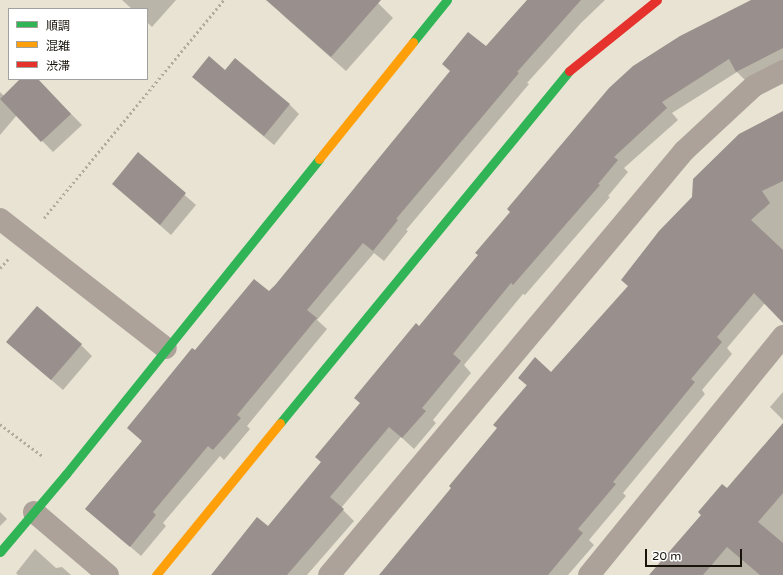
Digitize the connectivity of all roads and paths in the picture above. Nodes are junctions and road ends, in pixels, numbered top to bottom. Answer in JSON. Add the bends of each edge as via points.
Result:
{"nodes":[{"id":1,"x":224,"y":0,"type":"edge"},
{"id":2,"x":447,"y":0,"type":"edge"},
{"id":3,"x":657,"y":0,"type":"edge"},
{"id":4,"x":783,"y":72,"type":"edge"},
{"id":5,"x":0,"y":219,"type":"edge"},
{"id":6,"x":26,"y":239,"type":"junction"},
{"id":7,"x":0,"y":268,"type":"edge"},
{"id":8,"x":783,"y":336,"type":"edge"},
{"id":9,"x":166,"y":348,"type":"junction"},
{"id":10,"x":0,"y":424,"type":"edge"},
{"id":11,"x":66,"y":474,"type":"junction"},
{"id":12,"x":34,"y":512,"type":"junction"},
{"id":13,"x":0,"y":552,"type":"edge"},
{"id":14,"x":108,"y":575,"type":"edge"},
{"id":15,"x":156,"y":575,"type":"edge"},
{"id":16,"x":329,"y":575,"type":"edge"},
{"id":17,"x":589,"y":575,"type":"edge"}],
"edges":[{"from":1,"to":6,"type":"path"},
{"from":2,"to":9,"type":"street"},
{"from":3,"to":15,"type":"street","via":[[568,71]]},
{"from":4,"to":16,"type":"street","via":[[754,86],[684,151]]},
{"from":5,"to":6,"type":"street"},
{"from":6,"to":7,"type":"path"},
{"from":6,"to":9,"type":"street"},
{"from":8,"to":17,"type":"street"},
{"from":9,"to":11,"type":"street"},
{"from":10,"to":11,"type":"path"},
{"from":11,"to":12,"type":"street"},
{"from":12,"to":13,"type":"street"},
{"from":12,"to":14,"type":"street"}]}
